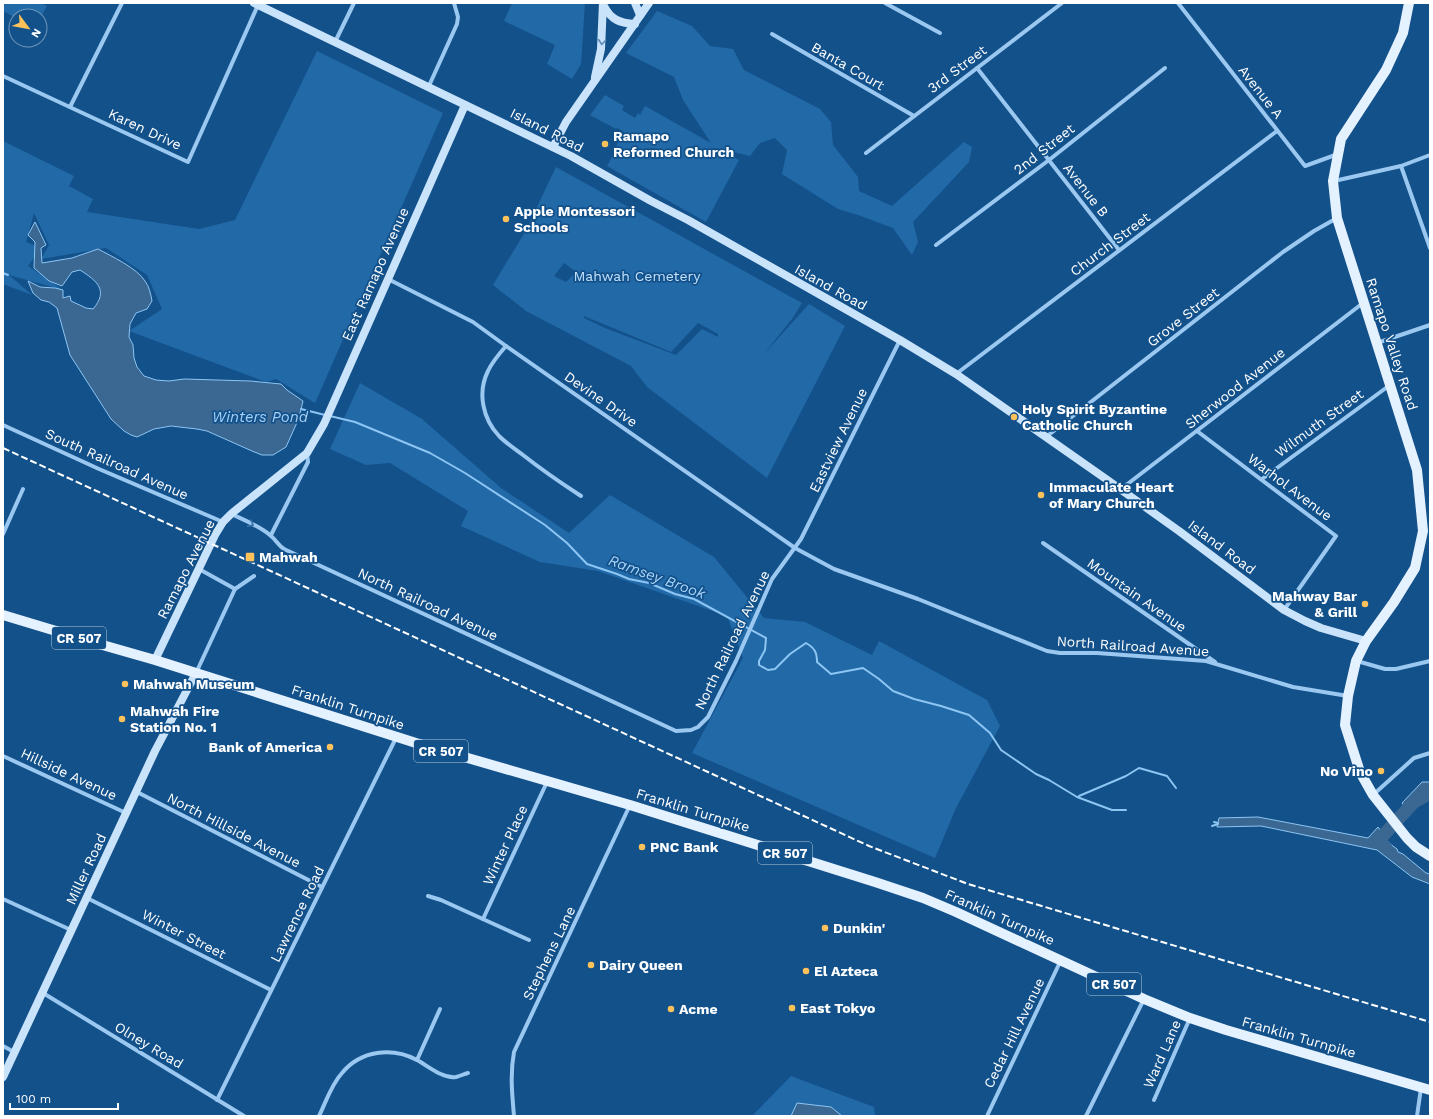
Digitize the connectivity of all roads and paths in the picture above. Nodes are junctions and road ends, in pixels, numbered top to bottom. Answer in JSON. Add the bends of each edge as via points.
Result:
{"nodes":[{"id":1,"x":122,"y":3,"type":"edge"},
{"id":2,"x":354,"y":3,"type":"edge"},
{"id":3,"x":454,"y":3,"type":"edge"},
{"id":4,"x":635,"y":3,"type":"edge"},
{"id":5,"x":649,"y":3,"type":"edge"},
{"id":6,"x":885,"y":3,"type":"edge"},
{"id":7,"x":1062,"y":3,"type":"edge"},
{"id":8,"x":1178,"y":3,"type":"edge"},
{"id":9,"x":1409,"y":3,"type":"edge"},
{"id":10,"x":256,"y":4,"type":"edge"},
{"id":11,"x":603,"y":4,"type":"edge"},
{"id":12,"x":640,"y":15,"type":"junction"},
{"id":13,"x":634,"y":24,"type":"junction"},
{"id":14,"x":940,"y":33,"type":"dead end"},
{"id":15,"x":772,"y":34,"type":"dead end"},
{"id":16,"x":335,"y":42,"type":"junction"},
{"id":17,"x":978,"y":68,"type":"junction"},
{"id":18,"x":1165,"y":68,"type":"dead end"},
{"id":19,"x":3,"y":76,"type":"edge"},
{"id":20,"x":593,"y":84,"type":"junction"},
{"id":21,"x":428,"y":88,"type":"junction"},
{"id":22,"x":465,"y":105,"type":"junction"},
{"id":23,"x":70,"y":107,"type":"junction"},
{"id":24,"x":914,"y":116,"type":"junction"},
{"id":25,"x":1277,"y":130,"type":"junction"},
{"id":26,"x":553,"y":146,"type":"junction"},
{"id":27,"x":866,"y":153,"type":"dead end"},
{"id":28,"x":1338,"y":154,"type":"junction"},
{"id":29,"x":1430,"y":156,"type":"edge"},
{"id":30,"x":1049,"y":160,"type":"junction"},
{"id":31,"x":1401,"y":166,"type":"junction"},
{"id":32,"x":1333,"y":182,"type":"junction"},
{"id":33,"x":1337,"y":218,"type":"junction"},
{"id":34,"x":936,"y":245,"type":"dead end"},
{"id":35,"x":1430,"y":248,"type":"edge"},
{"id":36,"x":1119,"y":250,"type":"junction"},
{"id":37,"x":388,"y":279,"type":"junction"},
{"id":38,"x":1363,"y":303,"type":"junction"},
{"id":39,"x":1430,"y":325,"type":"edge"},
{"id":40,"x":900,"y":340,"type":"junction"},
{"id":41,"x":1376,"y":344,"type":"junction"},
{"id":42,"x":506,"y":346,"type":"junction"},
{"id":43,"x":956,"y":374,"type":"junction"},
{"id":44,"x":1390,"y":384,"type":"junction"},
{"id":45,"x":3,"y":425,"type":"edge"},
{"id":46,"x":1197,"y":431,"type":"junction"},
{"id":47,"x":1045,"y":437,"type":"junction"},
{"id":48,"x":307,"y":453,"type":"junction"},
{"id":49,"x":1262,"y":479,"type":"junction"},
{"id":50,"x":23,"y":489,"type":"dead end"},
{"id":51,"x":1121,"y":490,"type":"junction"},
{"id":52,"x":581,"y":496,"type":"dead end"},
{"id":53,"x":231,"y":514,"type":"junction"},
{"id":54,"x":223,"y":522,"type":"junction"},
{"id":55,"x":1426,"y":530,"type":"edge"},
{"id":56,"x":3,"y":534,"type":"edge"},
{"id":57,"x":271,"y":535,"type":"junction"},
{"id":58,"x":1043,"y":543,"type":"dead end"},
{"id":59,"x":795,"y":548,"type":"junction"},
{"id":60,"x":199,"y":569,"type":"junction"},
{"id":61,"x":254,"y":576,"type":"dead end"},
{"id":62,"x":235,"y":589,"type":"junction"},
{"id":63,"x":1284,"y":610,"type":"junction"},
{"id":64,"x":3,"y":615,"type":"edge"},
{"id":65,"x":1366,"y":641,"type":"junction"},
{"id":66,"x":155,"y":660,"type":"junction"},
{"id":67,"x":1356,"y":661,"type":"junction"},
{"id":68,"x":1430,"y":661,"type":"edge"},
{"id":69,"x":1218,"y":664,"type":"junction"},
{"id":70,"x":196,"y":673,"type":"junction"},
{"id":71,"x":1348,"y":696,"type":"junction"},
{"id":72,"x":396,"y":737,"type":"junction"},
{"id":73,"x":1430,"y":753,"type":"edge"},
{"id":74,"x":3,"y":756,"type":"edge"},
{"id":75,"x":547,"y":782,"type":"junction"},
{"id":76,"x":137,"y":792,"type":"junction"},
{"id":77,"x":1373,"y":795,"type":"junction"},
{"id":78,"x":630,"y":805,"type":"junction"},
{"id":79,"x":127,"y":813,"type":"junction"},
{"id":80,"x":1430,"y":856,"type":"edge"},
{"id":81,"x":322,"y":887,"type":"junction"},
{"id":82,"x":428,"y":896,"type":"dead end"},
{"id":83,"x":87,"y":898,"type":"junction"},
{"id":84,"x":3,"y":899,"type":"edge"},
{"id":85,"x":483,"y":919,"type":"junction"},
{"id":86,"x":71,"y":930,"type":"junction"},
{"id":87,"x":529,"y":940,"type":"dead end"},
{"id":88,"x":1062,"y":960,"type":"junction"},
{"id":89,"x":271,"y":990,"type":"junction"},
{"id":90,"x":42,"y":993,"type":"junction"},
{"id":91,"x":1144,"y":999,"type":"junction"},
{"id":92,"x":440,"y":1009,"type":"dead end"},
{"id":93,"x":1190,"y":1018,"type":"junction"},
{"id":94,"x":3,"y":1046,"type":"edge"},
{"id":95,"x":14,"y":1052,"type":"junction"},
{"id":96,"x":417,"y":1060,"type":"junction"},
{"id":97,"x":468,"y":1073,"type":"dead end"},
{"id":98,"x":3,"y":1077,"type":"edge"},
{"id":99,"x":1426,"y":1089,"type":"edge"},
{"id":100,"x":217,"y":1100,"type":"junction"},
{"id":101,"x":1154,"y":1100,"type":"dead end"},
{"id":102,"x":244,"y":1116,"type":"edge"},
{"id":103,"x":319,"y":1116,"type":"edge"},
{"id":104,"x":514,"y":1116,"type":"edge"},
{"id":105,"x":987,"y":1116,"type":"edge"},
{"id":106,"x":1086,"y":1116,"type":"edge"},
{"id":107,"x":1417,"y":1116,"type":"edge"}],
"edges":[{"from":1,"to":23,"type":"street"},
{"from":2,"to":16,"type":"street"},
{"from":3,"to":21,"type":"street","via":[[458,16],[457,24]]},
{"from":4,"to":12,"type":"street"},
{"from":5,"to":12,"type":"street"},
{"from":6,"to":14,"type":"street"},
{"from":7,"to":17,"type":"street","name":"3rd Street"},
{"from":8,"to":25,"type":"street","name":"Avenue A"},
{"from":9,"to":28,"type":"main road","name":"Ramapo Valley Road","via":[[1403,33],[1386,70],[1341,140]]},
{"from":10,"to":16,"type":"street","name":"Island Road"},
{"from":10,"to":23,"type":"street","name":"Karen Drive","via":[[188,162]]},
{"from":11,"to":13,"type":"street","via":[[615,20]]},
{"from":11,"to":20,"type":"street","one_way":true,"via":[[601,49]]},
{"from":12,"to":13,"type":"street"},
{"from":13,"to":20,"type":"street"},
{"from":15,"to":24,"type":"street","name":"Banta Court"},
{"from":16,"to":21,"type":"street","name":"Island Road"},
{"from":17,"to":24,"type":"street","name":"3rd Street"},
{"from":17,"to":30,"type":"street","name":"Avenue B"},
{"from":18,"to":30,"type":"street","name":"2nd Street"},
{"from":19,"to":23,"type":"street","name":"Karen Drive"},
{"from":20,"to":26,"type":"street"},
{"from":21,"to":22,"type":"street","name":"Island Road"},
{"from":22,"to":26,"type":"street","name":"Island Road"},
{"from":22,"to":37,"type":"street","name":"East Ramapo Avenue"},
{"from":24,"to":27,"type":"street","name":"3rd Street"},
{"from":25,"to":28,"type":"street","name":"Avenue A","via":[[1305,166]]},
{"from":25,"to":36,"type":"street","name":"Church Street"},
{"from":26,"to":40,"type":"street","name":"Island Road"},
{"from":28,"to":32,"type":"main road","name":"Ramapo Valley Road"},
{"from":29,"to":31,"type":"street"},
{"from":30,"to":34,"type":"street","name":"2nd Street"},
{"from":30,"to":36,"type":"street","name":"Avenue B"},
{"from":31,"to":32,"type":"street"},
{"from":31,"to":35,"type":"street"},
{"from":32,"to":33,"type":"main road","name":"Ramapo Valley Road"},
{"from":33,"to":38,"type":"main road","name":"Ramapo Valley Road"},
{"from":33,"to":47,"type":"street","name":"Grove Street","via":[[1283,252]]},
{"from":36,"to":43,"type":"street","name":"Church Street"},
{"from":37,"to":42,"type":"street","name":"Devine Drive","via":[[473,322]]},
{"from":37,"to":48,"type":"street","name":"East Ramapo Avenue","via":[[324,424]]},
{"from":38,"to":41,"type":"main road","name":"Ramapo Valley Road"},
{"from":38,"to":46,"type":"street","name":"Sherwood Avenue"},
{"from":39,"to":41,"type":"street"},
{"from":40,"to":43,"type":"street","name":"Island Road"},
{"from":40,"to":59,"type":"street","name":"Eastview Avenue","via":[[820,503]]},
{"from":41,"to":44,"type":"main road","name":"Ramapo Valley Road"},
{"from":42,"to":52,"type":"street","via":[[492,363],[484,383],[483,402],[488,421],[502,439]]},
{"from":42,"to":59,"type":"street","name":"Devine Drive"},
{"from":43,"to":47,"type":"street","name":"Island Road"},
{"from":44,"to":49,"type":"street","name":"Wilmuth Street"},
{"from":44,"to":55,"type":"main road","name":"Ramapo Valley Road","via":[[1418,470]]},
{"from":45,"to":54,"type":"street","name":"South Railroad Avenue"},
{"from":46,"to":49,"type":"street","name":"Warhol Avenue"},
{"from":46,"to":51,"type":"street","name":"Sherwood Avenue"},
{"from":47,"to":51,"type":"street","name":"Island Road"},
{"from":48,"to":53,"type":"street","name":"Ramapo Avenue"},
{"from":48,"to":57,"type":"street","via":[[308,462]]},
{"from":49,"to":63,"type":"street","name":"Warhol Avenue","via":[[1336,536]]},
{"from":50,"to":56,"type":"street"},
{"from":51,"to":63,"type":"street","name":"Island Road"},
{"from":53,"to":54,"type":"street","name":"Ramapo Avenue"},
{"from":53,"to":57,"type":"street","one_way":true},
{"from":54,"to":60,"type":"street","name":"Ramapo Avenue"},
{"from":55,"to":65,"type":"main road","name":"Ramapo Valley Road","via":[[1415,568]]},
{"from":57,"to":59,"type":"street","name":"North Railroad Avenue","via":[[284,549],[676,730],[684,731],[698,727],[708,717],[772,579]]},
{"from":58,"to":69,"type":"street","name":"Mountain Avenue"},
{"from":59,"to":69,"type":"street","name":"North Railroad Avenue","via":[[834,569],[918,599],[1047,651],[1186,659]]},
{"from":60,"to":62,"type":"street"},
{"from":60,"to":66,"type":"street","name":"Ramapo Avenue"},
{"from":61,"to":62,"type":"street"},
{"from":62,"to":70,"type":"street"},
{"from":63,"to":65,"type":"street","name":"Island Road","via":[[1321,628]]},
{"from":64,"to":66,"type":"main road","name":"Franklin Turnpike","number":"CR 507"},
{"from":65,"to":67,"type":"main road","name":"Ramapo Valley Road"},
{"from":66,"to":70,"type":"main road","name":"Franklin Turnpike","number":"CR 507"},
{"from":67,"to":68,"type":"street","via":[[1385,669],[1404,668]]},
{"from":67,"to":71,"type":"main road","name":"Ramapo Valley Road"},
{"from":69,"to":71,"type":"street","name":"North Railroad Avenue","via":[[1293,687]]},
{"from":70,"to":72,"type":"main road","name":"Franklin Turnpike","number":"CR 507"},
{"from":70,"to":76,"type":"street","name":"Miller Road","via":[[155,751]]},
{"from":71,"to":77,"type":"main road","name":"Ramapo Valley Road","via":[[1345,726],[1360,772]]},
{"from":72,"to":75,"type":"main road","name":"Franklin Turnpike","number":"CR 507"},
{"from":72,"to":81,"type":"street","name":"Lawrence Road"},
{"from":73,"to":77,"type":"street","via":[[1414,758]]},
{"from":74,"to":79,"type":"street","name":"Hillside Avenue"},
{"from":75,"to":78,"type":"main road","name":"Franklin Turnpike","number":"CR 507"},
{"from":75,"to":85,"type":"street","name":"Winter Place"},
{"from":76,"to":79,"type":"street","name":"Miller Road"},
{"from":76,"to":81,"type":"street","name":"North Hillside Avenue"},
{"from":77,"to":80,"type":"main road","name":"Ramapo Valley Road","via":[[1416,847]]},
{"from":78,"to":88,"type":"main road","name":"Franklin Turnpike","number":"CR 507","via":[[923,898]]},
{"from":78,"to":104,"type":"street","name":"Stephens Lane","via":[[514,1052],[511,1068]]},
{"from":79,"to":83,"type":"street","name":"Miller Road"},
{"from":81,"to":89,"type":"street","name":"Lawrence Road"},
{"from":82,"to":85,"type":"street"},
{"from":83,"to":86,"type":"street","name":"Miller Road"},
{"from":83,"to":89,"type":"street","name":"Winter Street"},
{"from":84,"to":86,"type":"street"},
{"from":85,"to":87,"type":"street"},
{"from":86,"to":90,"type":"street","name":"Miller Road"},
{"from":88,"to":91,"type":"main road","name":"Franklin Turnpike","number":"CR 507"},
{"from":88,"to":105,"type":"street","name":"Cedar Hill Avenue"},
{"from":89,"to":100,"type":"street","name":"Lawrence Road"},
{"from":90,"to":95,"type":"street","name":"Miller Road"},
{"from":90,"to":100,"type":"street","name":"Olney Road"},
{"from":91,"to":93,"type":"main road","name":"Franklin Turnpike","number":"CR 507"},
{"from":91,"to":106,"type":"street"},
{"from":92,"to":96,"type":"street"},
{"from":93,"to":99,"type":"main road","name":"Franklin Turnpike","number":"CR 507"},
{"from":93,"to":101,"type":"street","name":"Ward Lane"},
{"from":94,"to":95,"type":"street"},
{"from":95,"to":98,"type":"street","name":"Miller Road"},
{"from":96,"to":97,"type":"street","via":[[447,1076],[455,1077]]},
{"from":96,"to":103,"type":"street","via":[[389,1052],[368,1055],[357,1060],[336,1081]]},
{"from":99,"to":107,"type":"street"},
{"from":100,"to":102,"type":"street","name":"Olney Road"}]}
